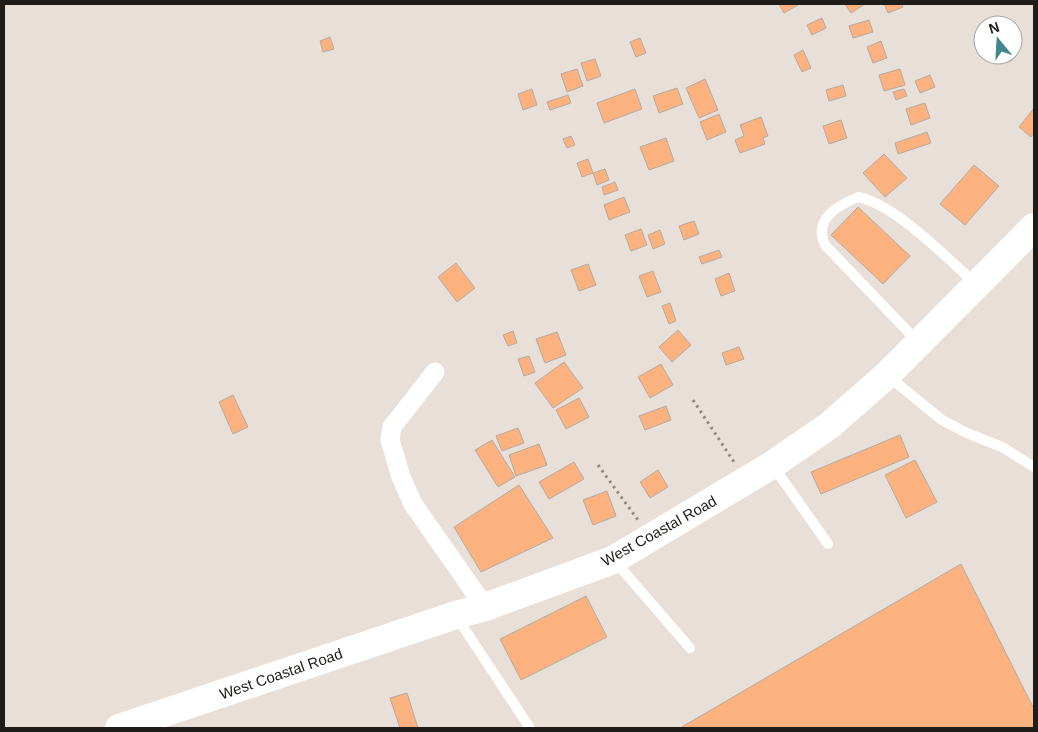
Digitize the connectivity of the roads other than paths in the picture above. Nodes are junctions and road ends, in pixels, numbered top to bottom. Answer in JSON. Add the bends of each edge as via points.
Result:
{"nodes":[{"id":1,"x":1034,"y":227,"type":"edge"},
{"id":2,"x":977,"y":285,"type":"junction"},
{"id":3,"x":920,"y":343,"type":"junction"},
{"id":4,"x":435,"y":372,"type":"dead end"},
{"id":5,"x":887,"y":375,"type":"junction"},
{"id":6,"x":772,"y":466,"type":"junction"},
{"id":7,"x":1034,"y":467,"type":"edge"},
{"id":8,"x":828,"y":544,"type":"dead end"},
{"id":9,"x":613,"y":560,"type":"junction"},
{"id":10,"x":485,"y":607,"type":"junction"},
{"id":11,"x":456,"y":615,"type":"junction"},
{"id":12,"x":690,"y":648,"type":"dead end"},
{"id":13,"x":119,"y":728,"type":"edge"},
{"id":14,"x":530,"y":728,"type":"edge"}],
"edges":[{"from":1,"to":2,"type":"main road","name":"West Coastal Road"},
{"from":2,"to":3,"type":"main road","name":"West Coastal Road"},
{"from":2,"to":3,"type":"lane","via":[[910,224],[869,199],[858,197],[830,213],[822,225],[820,236],[825,245]]},
{"from":3,"to":5,"type":"main road","name":"West Coastal Road"},
{"from":4,"to":10,"type":"street","via":[[392,427],[390,440],[413,504]]},
{"from":5,"to":6,"type":"main road","name":"West Coastal Road","via":[[830,425]]},
{"from":5,"to":7,"type":"lane","via":[[942,420],[1002,447]]},
{"from":6,"to":8,"type":"lane"},
{"from":6,"to":9,"type":"main road","name":"West Coastal Road"},
{"from":9,"to":10,"type":"main road","name":"West Coastal Road"},
{"from":9,"to":12,"type":"lane"},
{"from":10,"to":11,"type":"main road","name":"West Coastal Road"},
{"from":11,"to":13,"type":"main road","name":"West Coastal Road"},
{"from":11,"to":14,"type":"lane"}]}
